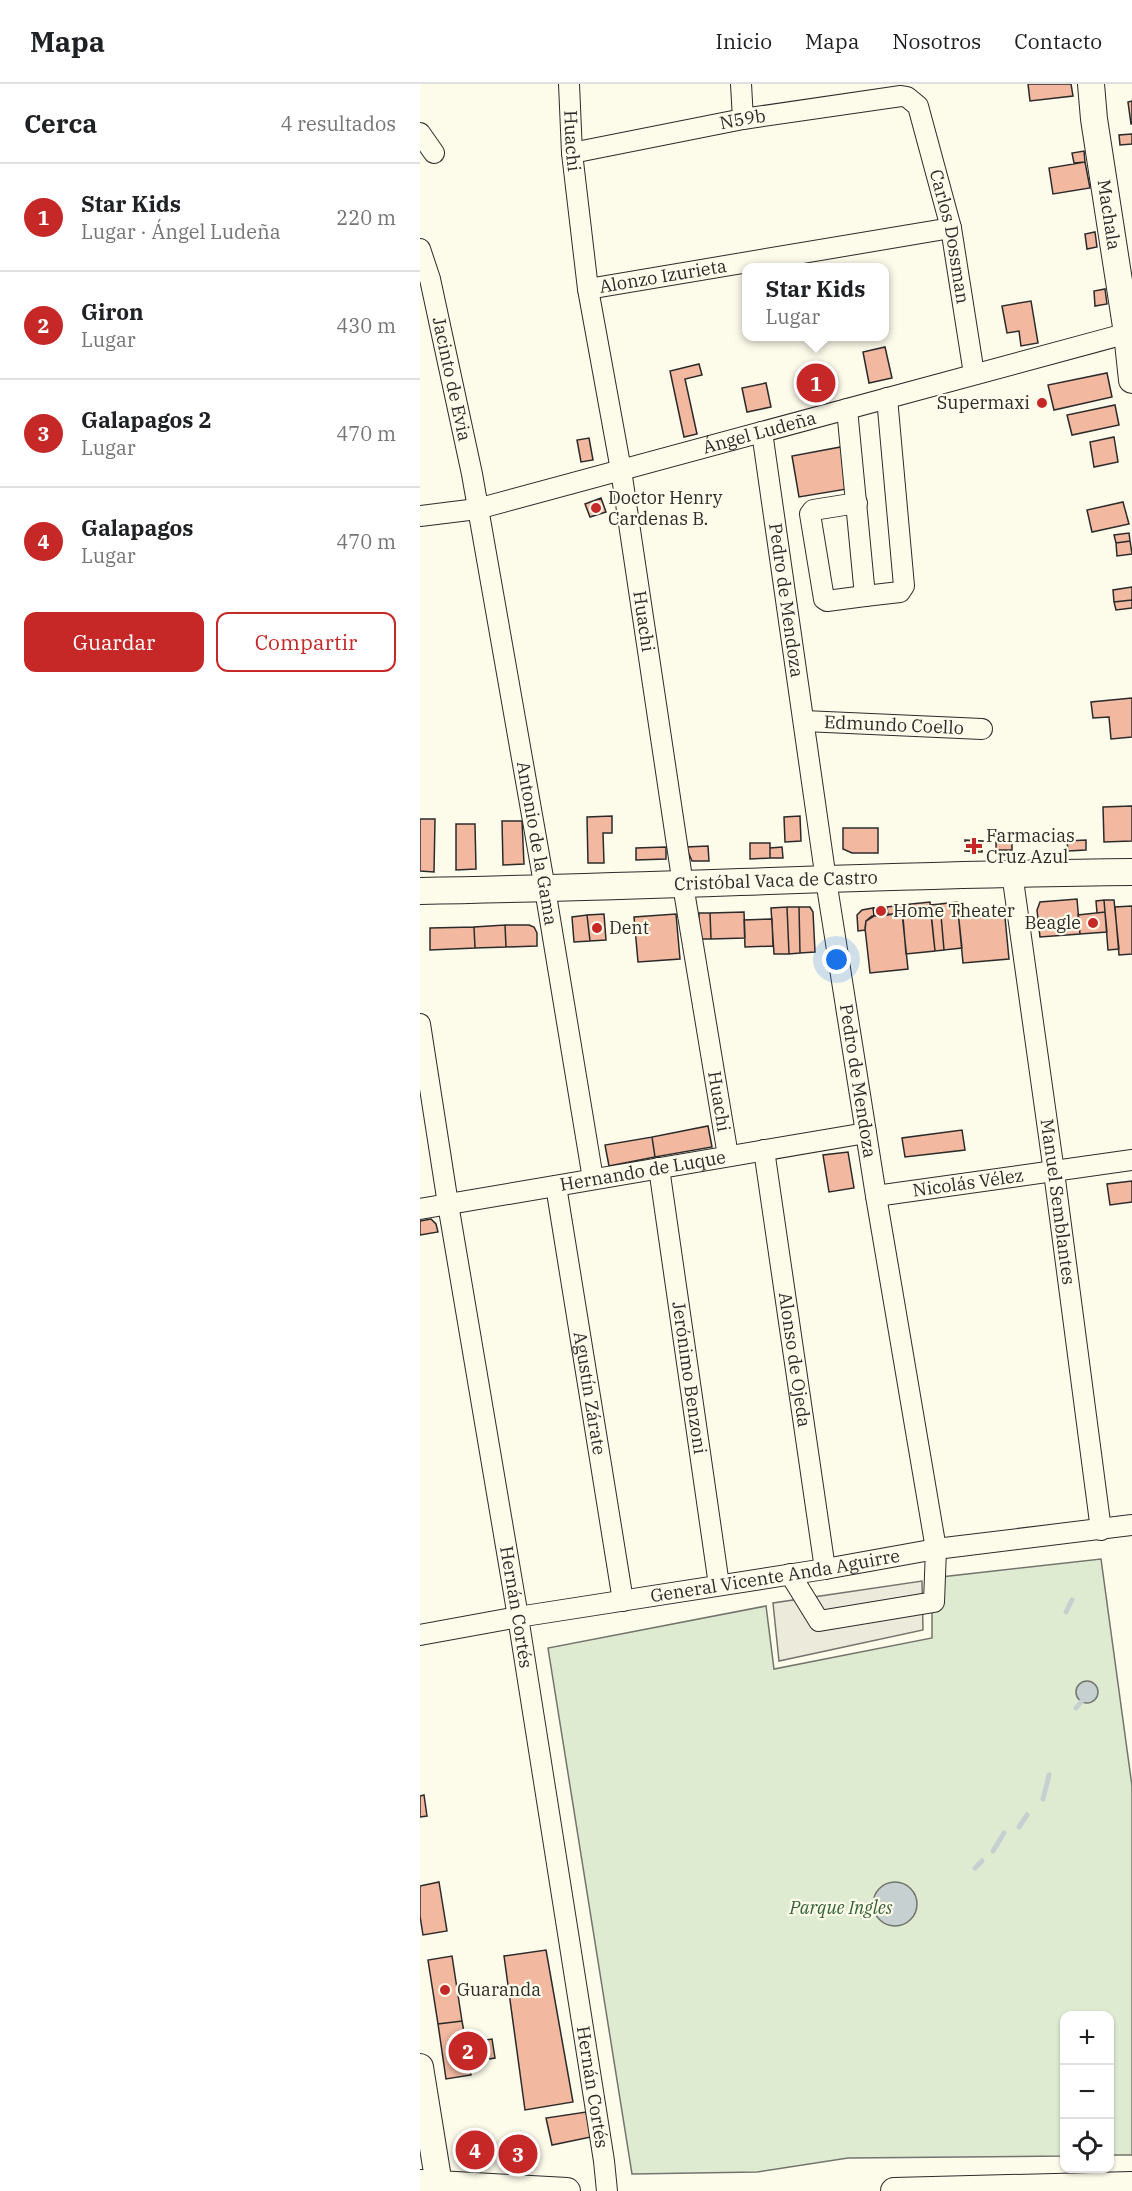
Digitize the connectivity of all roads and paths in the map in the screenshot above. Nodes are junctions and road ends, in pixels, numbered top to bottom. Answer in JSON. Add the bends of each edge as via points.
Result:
{"nodes":[{"id":1,"x":569,"y":84,"type":"edge"},
{"id":2,"x":741,"y":84,"type":"edge"},
{"id":3,"x":1090,"y":84,"type":"edge"},
{"id":4,"x":913,"y":101,"type":"joint"},
{"id":5,"x":743,"y":119,"type":"junction"},
{"id":6,"x":420,"y":133,"type":"edge"},
{"id":7,"x":434,"y":153,"type":"dead end"},
{"id":8,"x":572,"y":153,"type":"junction"},
{"id":9,"x":951,"y":228,"type":"junction"},
{"id":10,"x":420,"y":249,"type":"edge"},
{"id":11,"x":742,"y":263,"type":"edge"},
{"id":12,"x":743,"y":263,"type":"edge"},
{"id":13,"x":588,"y":289,"type":"junction"},
{"id":14,"x":1130,"y":333,"type":"edge"},
{"id":15,"x":974,"y":374,"type":"junction"},
{"id":16,"x":1132,"y":380,"type":"edge"},
{"id":17,"x":887,"y":398,"type":"junction"},
{"id":18,"x":847,"y":409,"type":"junction"},
{"id":19,"x":762,"y":432,"type":"junction"},
{"id":20,"x":621,"y":470,"type":"junction"},
{"id":21,"x":857,"y":503,"type":"junction"},
{"id":22,"x":477,"y":509,"type":"junction"},
{"id":23,"x":420,"y":516,"type":"edge"},
{"id":24,"x":866,"y":596,"type":"junction"},
{"id":25,"x":804,"y":721,"type":"junction"},
{"id":26,"x":982,"y":729,"type":"dead end"},
{"id":27,"x":1132,"y":872,"type":"edge"},
{"id":28,"x":1012,"y":873,"type":"junction"},
{"id":29,"x":826,"y":880,"type":"junction"},
{"id":30,"x":683,"y":885,"type":"junction"},
{"id":31,"x":546,"y":889,"type":"junction"},
{"id":32,"x":420,"y":891,"type":"edge"},
{"id":33,"x":420,"y":1024,"type":"edge"},
{"id":34,"x":866,"y":1133,"type":"junction"},
{"id":35,"x":764,"y":1150,"type":"junction"},
{"id":36,"x":728,"y":1156,"type":"junction"},
{"id":37,"x":1132,"y":1160,"type":"edge"},
{"id":38,"x":659,"y":1168,"type":"junction"},
{"id":39,"x":1054,"y":1172,"type":"junction"},
{"id":40,"x":593,"y":1179,"type":"junction"},
{"id":41,"x":556,"y":1186,"type":"junction"},
{"id":42,"x":876,"y":1196,"type":"junction"},
{"id":43,"x":448,"y":1204,"type":"junction"},
{"id":44,"x":420,"y":1209,"type":"edge"},
{"id":45,"x":1132,"y":1525,"type":"edge"},
{"id":46,"x":1101,"y":1530,"type":"junction"},
{"id":47,"x":936,"y":1549,"type":"junction"},
{"id":48,"x":825,"y":1569,"type":"junction"},
{"id":49,"x":790,"y":1574,"type":"junction"},
{"id":50,"x":719,"y":1585,"type":"junction"},
{"id":51,"x":623,"y":1601,"type":"junction"},
{"id":52,"x":518,"y":1617,"type":"junction"},
{"id":53,"x":420,"y":1635,"type":"edge"},
{"id":54,"x":420,"y":2067,"type":"edge"},
{"id":55,"x":1132,"y":2185,"type":"edge"},
{"id":56,"x":433,"y":2186,"type":"edge"},
{"id":57,"x":1047,"y":2189,"type":"edge"},
{"id":58,"x":567,"y":2191,"type":"edge"},
{"id":59,"x":607,"y":2191,"type":"edge"},
{"id":60,"x":894,"y":2191,"type":"edge"}],
"edges":[{"from":1,"to":8,"type":"street","name":"Huachi"},
{"from":2,"to":5,"type":"street"},
{"from":3,"to":14,"type":"main road","name":"Machala"},
{"from":4,"to":5,"type":"street","name":"N59b","via":[[901,96]]},
{"from":4,"to":9,"type":"street","name":"Carlos Dossman","via":[[920,113]]},
{"from":5,"to":8,"type":"street","name":"N59b"},
{"from":6,"to":7,"type":"street"},
{"from":8,"to":13,"type":"street","name":"Huachi"},
{"from":9,"to":12,"type":"street","name":"Alonzo Izurieta"},
{"from":9,"to":15,"type":"street","name":"Carlos Dossman"},
{"from":10,"to":22,"type":"street","name":"Jacinto de Evia","via":[[430,279]]},
{"from":11,"to":13,"type":"street","name":"Alonzo Izurieta"},
{"from":13,"to":20,"type":"street","name":"Huachi"},
{"from":14,"to":15,"type":"street","name":"Ángel Ludeña"},
{"from":14,"to":16,"type":"main road","name":"Machala"},
{"from":15,"to":17,"type":"street","name":"Ángel Ludeña"},
{"from":17,"to":18,"type":"street","name":"Ángel Ludeña"},
{"from":17,"to":24,"type":"street","via":[[904,586],[900,592]]},
{"from":18,"to":19,"type":"street","name":"Ángel Ludeña"},
{"from":18,"to":21,"type":"street"},
{"from":19,"to":20,"type":"street","name":"Ángel Ludeña"},
{"from":19,"to":25,"type":"street","name":"Pedro de Mendoza"},
{"from":20,"to":22,"type":"street","name":"Ángel Ludeña"},
{"from":20,"to":30,"type":"street","name":"Huachi"},
{"from":21,"to":24,"type":"street"},
{"from":21,"to":24,"type":"street","via":[[813,510],[810,514],[824,599]]},
{"from":22,"to":23,"type":"street","name":"Ángel Ludeña"},
{"from":22,"to":31,"type":"street","name":"Antonio de la Gama"},
{"from":25,"to":26,"type":"street","name":"Edmundo Coello"},
{"from":25,"to":29,"type":"street","name":"Pedro de Mendoza"},
{"from":27,"to":28,"type":"main road","name":"Cristóbal Vaca de Castro"},
{"from":28,"to":29,"type":"main road","name":"Cristóbal Vaca de Castro"},
{"from":28,"to":39,"type":"street","name":"Manuel Semblantes"},
{"from":29,"to":30,"type":"main road","name":"Cristóbal Vaca de Castro"},
{"from":29,"to":34,"type":"street","name":"Pedro de Mendoza"},
{"from":30,"to":31,"type":"main road","name":"Cristóbal Vaca de Castro"},
{"from":30,"to":36,"type":"street","name":"Huachi"},
{"from":31,"to":32,"type":"main road","name":"Cristóbal Vaca de Castro"},
{"from":31,"to":40,"type":"street","name":"Antonio de la Gama"},
{"from":33,"to":43,"type":"street","name":"Hernán Cortés"},
{"from":34,"to":35,"type":"street","name":"Hernando de Luque"},
{"from":34,"to":42,"type":"street","name":"Pedro de Mendoza"},
{"from":35,"to":36,"type":"street","name":"Hernando de Luque"},
{"from":35,"to":48,"type":"street","name":"Alonso de Ojeda"},
{"from":36,"to":38,"type":"street","name":"Hernando de Luque"},
{"from":37,"to":39,"type":"street","name":"Nicolás Vélez"},
{"from":38,"to":40,"type":"street","name":"Hernando de Luque"},
{"from":38,"to":50,"type":"street","name":"Jerónimo Benzoni"},
{"from":39,"to":42,"type":"street","name":"Nicolás Vélez"},
{"from":39,"to":46,"type":"street","name":"Manuel Semblantes"},
{"from":40,"to":41,"type":"street","name":"Hernando de Luque"},
{"from":41,"to":43,"type":"street","name":"Hernando de Luque"},
{"from":41,"to":51,"type":"street","name":"Agustín Zárate"},
{"from":42,"to":47,"type":"street","name":"Pedro de Mendoza"},
{"from":43,"to":44,"type":"street","name":"Hernando de Luque"},
{"from":43,"to":52,"type":"street","name":"Hernán Cortés"},
{"from":45,"to":46,"type":"street","name":"General Vicente Anda Aguirre"},
{"from":46,"to":47,"type":"street","name":"General Vicente Anda Aguirre"},
{"from":47,"to":48,"type":"street","name":"General Vicente Anda Aguirre"},
{"from":47,"to":49,"type":"street","name":"Pedro de Mendoza","via":[[934,1602],[819,1621]]},
{"from":48,"to":49,"type":"street","name":"General Vicente Anda Aguirre"},
{"from":49,"to":50,"type":"street","name":"General Vicente Anda Aguirre"},
{"from":50,"to":51,"type":"street","name":"General Vicente Anda Aguirre"},
{"from":51,"to":52,"type":"street","name":"General Vicente Anda Aguirre"},
{"from":52,"to":53,"type":"street","name":"General Vicente Anda Aguirre"},
{"from":52,"to":59,"type":"street","name":"Hernán Cortés"},
{"from":54,"to":56,"type":"main road"},
{"from":55,"to":57,"type":"main road"},
{"from":56,"to":58,"type":"main road"},
{"from":57,"to":60,"type":"main road"}]}
